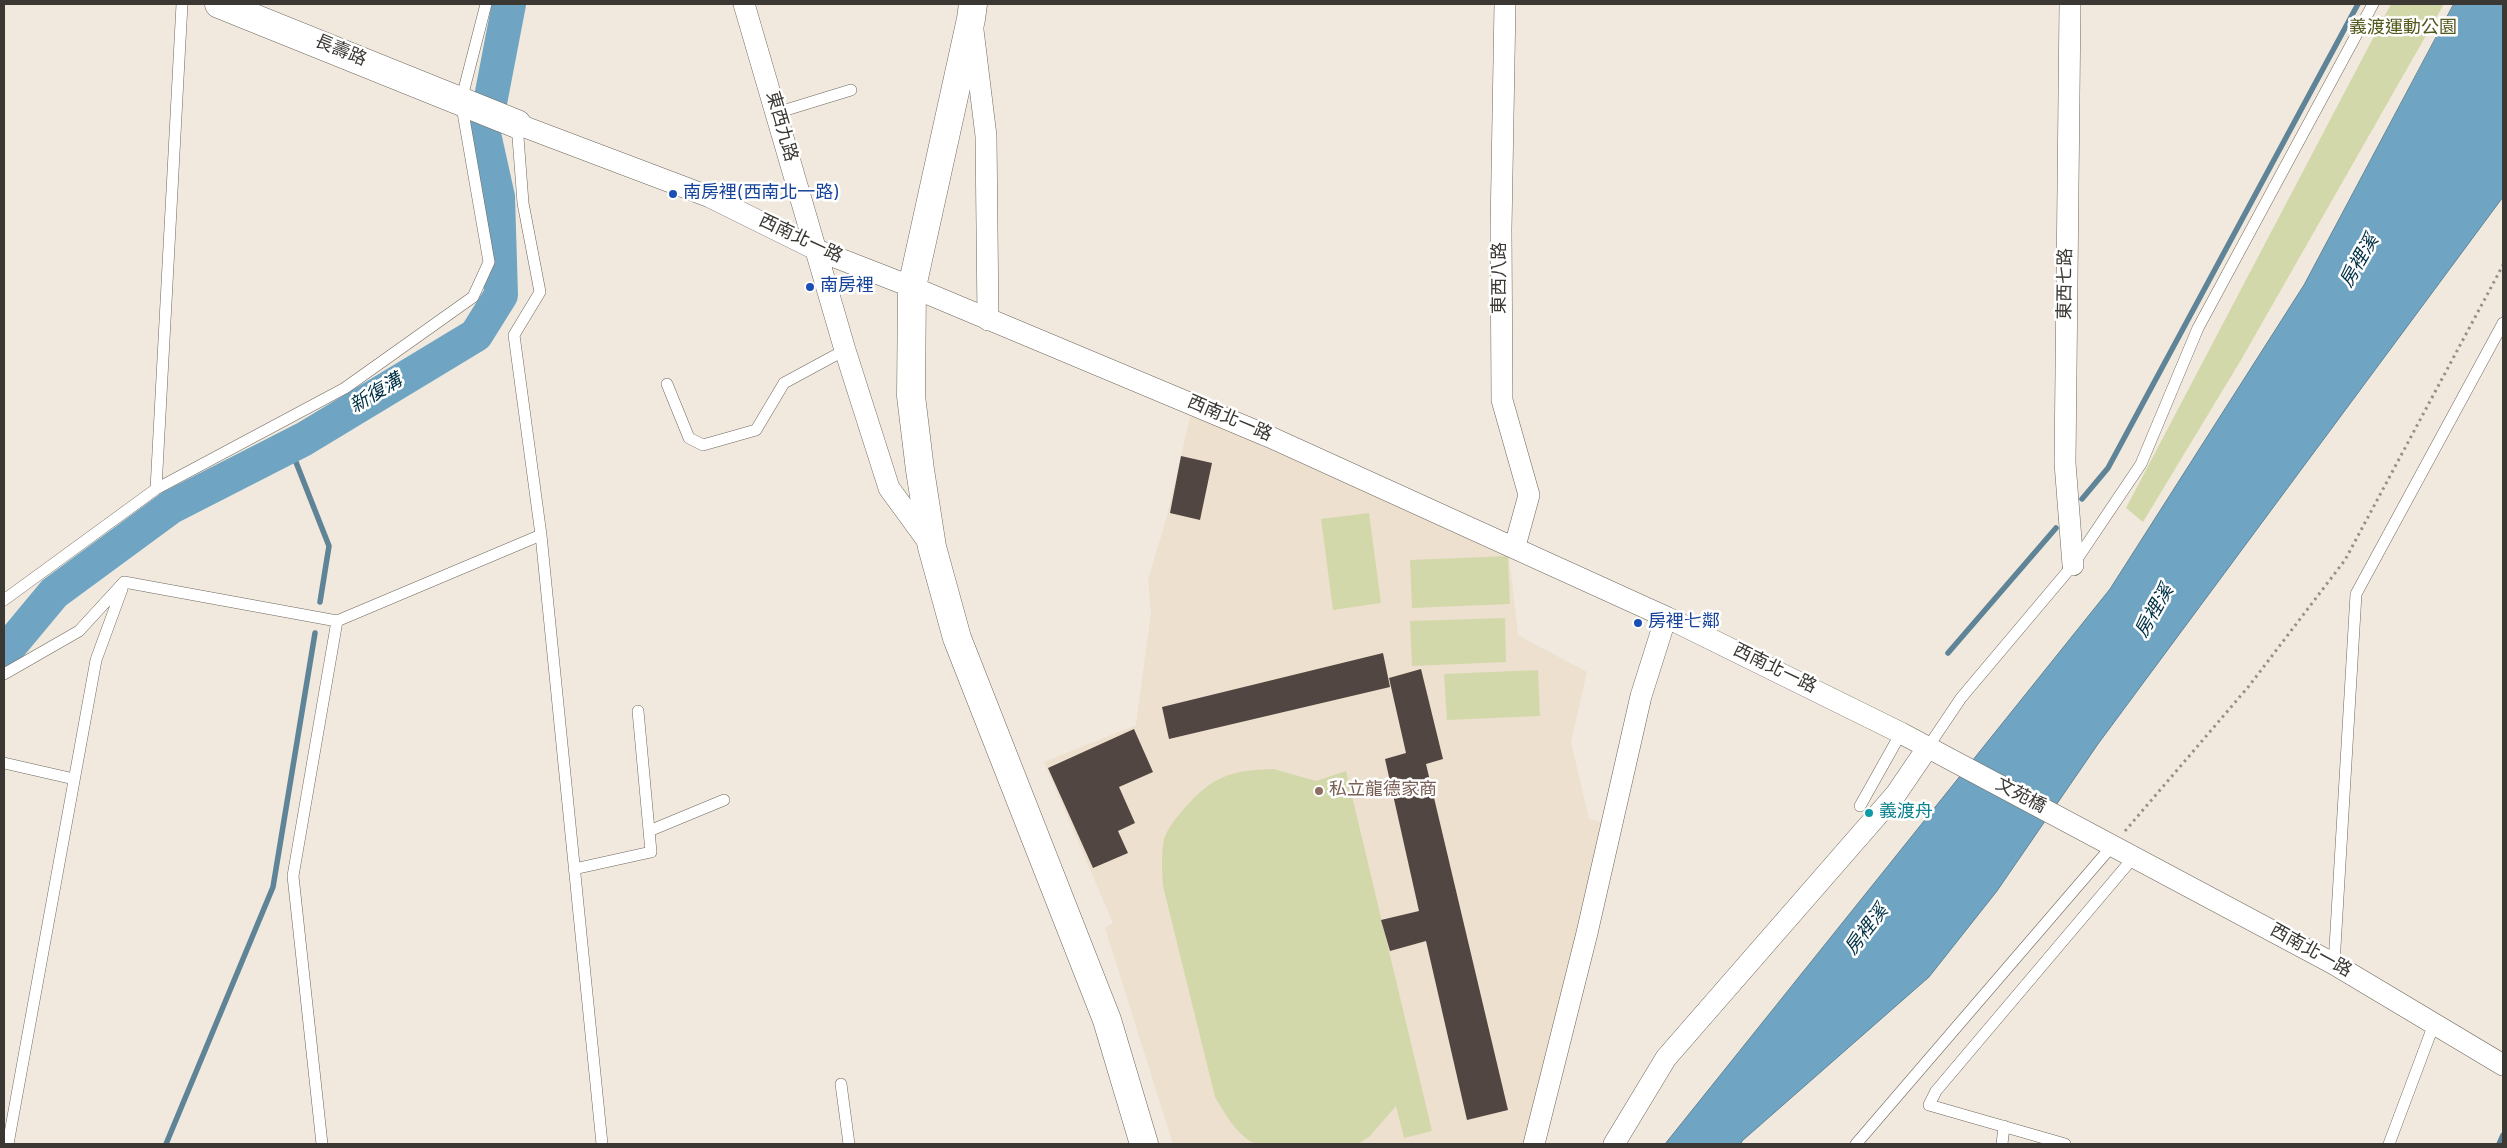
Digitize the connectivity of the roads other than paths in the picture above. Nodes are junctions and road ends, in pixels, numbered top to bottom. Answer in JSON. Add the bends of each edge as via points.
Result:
{"nodes":[{"id":1,"x":182,"y":4,"type":"edge"},
{"id":2,"x":219,"y":4,"type":"edge"},
{"id":3,"x":486,"y":4,"type":"edge"},
{"id":4,"x":744,"y":4,"type":"edge"},
{"id":5,"x":1505,"y":4,"type":"edge"},
{"id":6,"x":2070,"y":4,"type":"edge"},
{"id":7,"x":2373,"y":4,"type":"edge"},
{"id":8,"x":972,"y":12,"type":"edge"},
{"id":9,"x":851,"y":90,"type":"dead end"},
{"id":10,"x":461,"y":101,"type":"junction"},
{"id":11,"x":776,"y":113,"type":"junction"},
{"id":12,"x":517,"y":124,"type":"junction"},
{"id":13,"x":817,"y":250,"type":"junction"},
{"id":14,"x":912,"y":287,"type":"junction"},
{"id":15,"x":988,"y":320,"type":"junction"},
{"id":16,"x":2503,"y":323,"type":"edge"},
{"id":17,"x":846,"y":350,"type":"junction"},
{"id":18,"x":667,"y":384,"type":"dead end"},
{"id":19,"x":156,"y":489,"type":"junction"},
{"id":20,"x":541,"y":535,"type":"junction"},
{"id":21,"x":1515,"y":546,"type":"junction"},
{"id":22,"x":932,"y":547,"type":"junction"},
{"id":23,"x":2074,"y":565,"type":"junction"},
{"id":24,"x":124,"y":582,"type":"junction"},
{"id":25,"x":4,"y":600,"type":"edge"},
{"id":26,"x":1666,"y":617,"type":"junction"},
{"id":27,"x":336,"y":621,"type":"junction"},
{"id":28,"x":4,"y":674,"type":"edge"},
{"id":29,"x":638,"y":711,"type":"dead end"},
{"id":30,"x":1901,"y":733,"type":"junction"},
{"id":31,"x":1928,"y":747,"type":"junction"},
{"id":32,"x":4,"y":763,"type":"edge"},
{"id":33,"x":74,"y":779,"type":"junction"},
{"id":34,"x":724,"y":800,"type":"dead end"},
{"id":35,"x":1860,"y":806,"type":"dead end"},
{"id":36,"x":649,"y":831,"type":"junction"},
{"id":37,"x":2112,"y":846,"type":"junction"},
{"id":38,"x":2133,"y":858,"type":"junction"},
{"id":39,"x":574,"y":869,"type":"junction"},
{"id":40,"x":2334,"y":964,"type":"junction"},
{"id":41,"x":2434,"y":1024,"type":"junction"},
{"id":42,"x":2503,"y":1065,"type":"edge"},
{"id":43,"x":841,"y":1084,"type":"dead end"},
{"id":44,"x":2004,"y":1126,"type":"junction"},
{"id":45,"x":8,"y":1144,"type":"edge"},
{"id":46,"x":322,"y":1144,"type":"edge"},
{"id":47,"x":602,"y":1144,"type":"edge"},
{"id":48,"x":849,"y":1144,"type":"edge"},
{"id":49,"x":1144,"y":1144,"type":"edge"},
{"id":50,"x":1534,"y":1144,"type":"edge"},
{"id":51,"x":1614,"y":1144,"type":"edge"},
{"id":52,"x":1856,"y":1144,"type":"edge"},
{"id":53,"x":2002,"y":1144,"type":"edge"},
{"id":54,"x":2065,"y":1144,"type":"edge"},
{"id":55,"x":2389,"y":1144,"type":"edge"}],
"edges":[{"from":1,"to":19,"type":"lane"},
{"from":2,"to":10,"type":"main road","name":"長壽路"},
{"from":3,"to":10,"type":"lane"},
{"from":4,"to":11,"type":"street","name":"東西九路"},
{"from":5,"to":21,"type":"street","name":"東西八路","via":[[1502,400],[1529,495]]},
{"from":6,"to":23,"type":"street","name":"東西七路","via":[[2065,463]]},
{"from":7,"to":23,"type":"lane","via":[[2198,328],[2141,464]]},
{"from":8,"to":14,"type":"main road"},
{"from":8,"to":15,"type":"street","via":[[986,136]]},
{"from":9,"to":11,"type":"lane"},
{"from":10,"to":12,"type":"main road","name":"長壽路"},
{"from":10,"to":19,"type":"lane","via":[[489,262],[473,297],[345,388]]},
{"from":11,"to":13,"type":"street","name":"東西九路"},
{"from":12,"to":13,"type":"street","name":"西南北一路","via":[[710,197]]},
{"from":12,"to":20,"type":"lane","via":[[523,203],[540,292],[514,335]]},
{"from":13,"to":14,"type":"street","name":"西南北一路"},
{"from":13,"to":17,"type":"street","name":"東西九路"},
{"from":14,"to":15,"type":"street","name":"西南北一路"},
{"from":14,"to":22,"type":"main road","via":[[911,396]]},
{"from":15,"to":21,"type":"street","name":"西南北一路","via":[[1270,437]]},
{"from":16,"to":40,"type":"lane","via":[[2356,594]]},
{"from":17,"to":18,"type":"lane","via":[[784,383],[756,430],[703,444],[689,438]]},
{"from":17,"to":22,"type":"street","name":"東西九路","via":[[889,488]]},
{"from":19,"to":25,"type":"lane"},
{"from":20,"to":27,"type":"lane"},
{"from":20,"to":39,"type":"lane"},
{"from":21,"to":26,"type":"street","name":"西南北一路"},
{"from":22,"to":49,"type":"main road","via":[[957,638],[1107,1020]]},
{"from":23,"to":31,"type":"lane","via":[[1960,698]]},
{"from":24,"to":27,"type":"lane"},
{"from":24,"to":28,"type":"lane","via":[[79,631]]},
{"from":24,"to":33,"type":"lane","via":[[96,660]]},
{"from":26,"to":30,"type":"street","name":"西南北一路"},
{"from":26,"to":50,"type":"street","via":[[1641,696],[1587,933]]},
{"from":27,"to":46,"type":"lane","via":[[293,876]]},
{"from":29,"to":36,"type":"lane"},
{"from":30,"to":31,"type":"street","name":"西南北一路"},
{"from":30,"to":35,"type":"lane"},
{"from":31,"to":37,"type":"street","name":"文苑橋"},
{"from":31,"to":51,"type":"street","via":[[1896,794],[1666,1058]]},
{"from":32,"to":33,"type":"lane"},
{"from":33,"to":45,"type":"lane"},
{"from":34,"to":36,"type":"lane"},
{"from":36,"to":39,"type":"lane","via":[[650,852]]},
{"from":37,"to":38,"type":"street","name":"西南北一路"},
{"from":37,"to":52,"type":"lane"},
{"from":38,"to":40,"type":"street","name":"西南北一路"},
{"from":38,"to":44,"type":"lane","via":[[1936,1091],[1929,1105]]},
{"from":39,"to":47,"type":"lane"},
{"from":40,"to":41,"type":"street","name":"西南北一路"},
{"from":41,"to":42,"type":"street","name":"西南北一路"},
{"from":41,"to":55,"type":"lane"},
{"from":43,"to":48,"type":"lane"},
{"from":44,"to":53,"type":"lane"},
{"from":44,"to":54,"type":"lane"}]}
